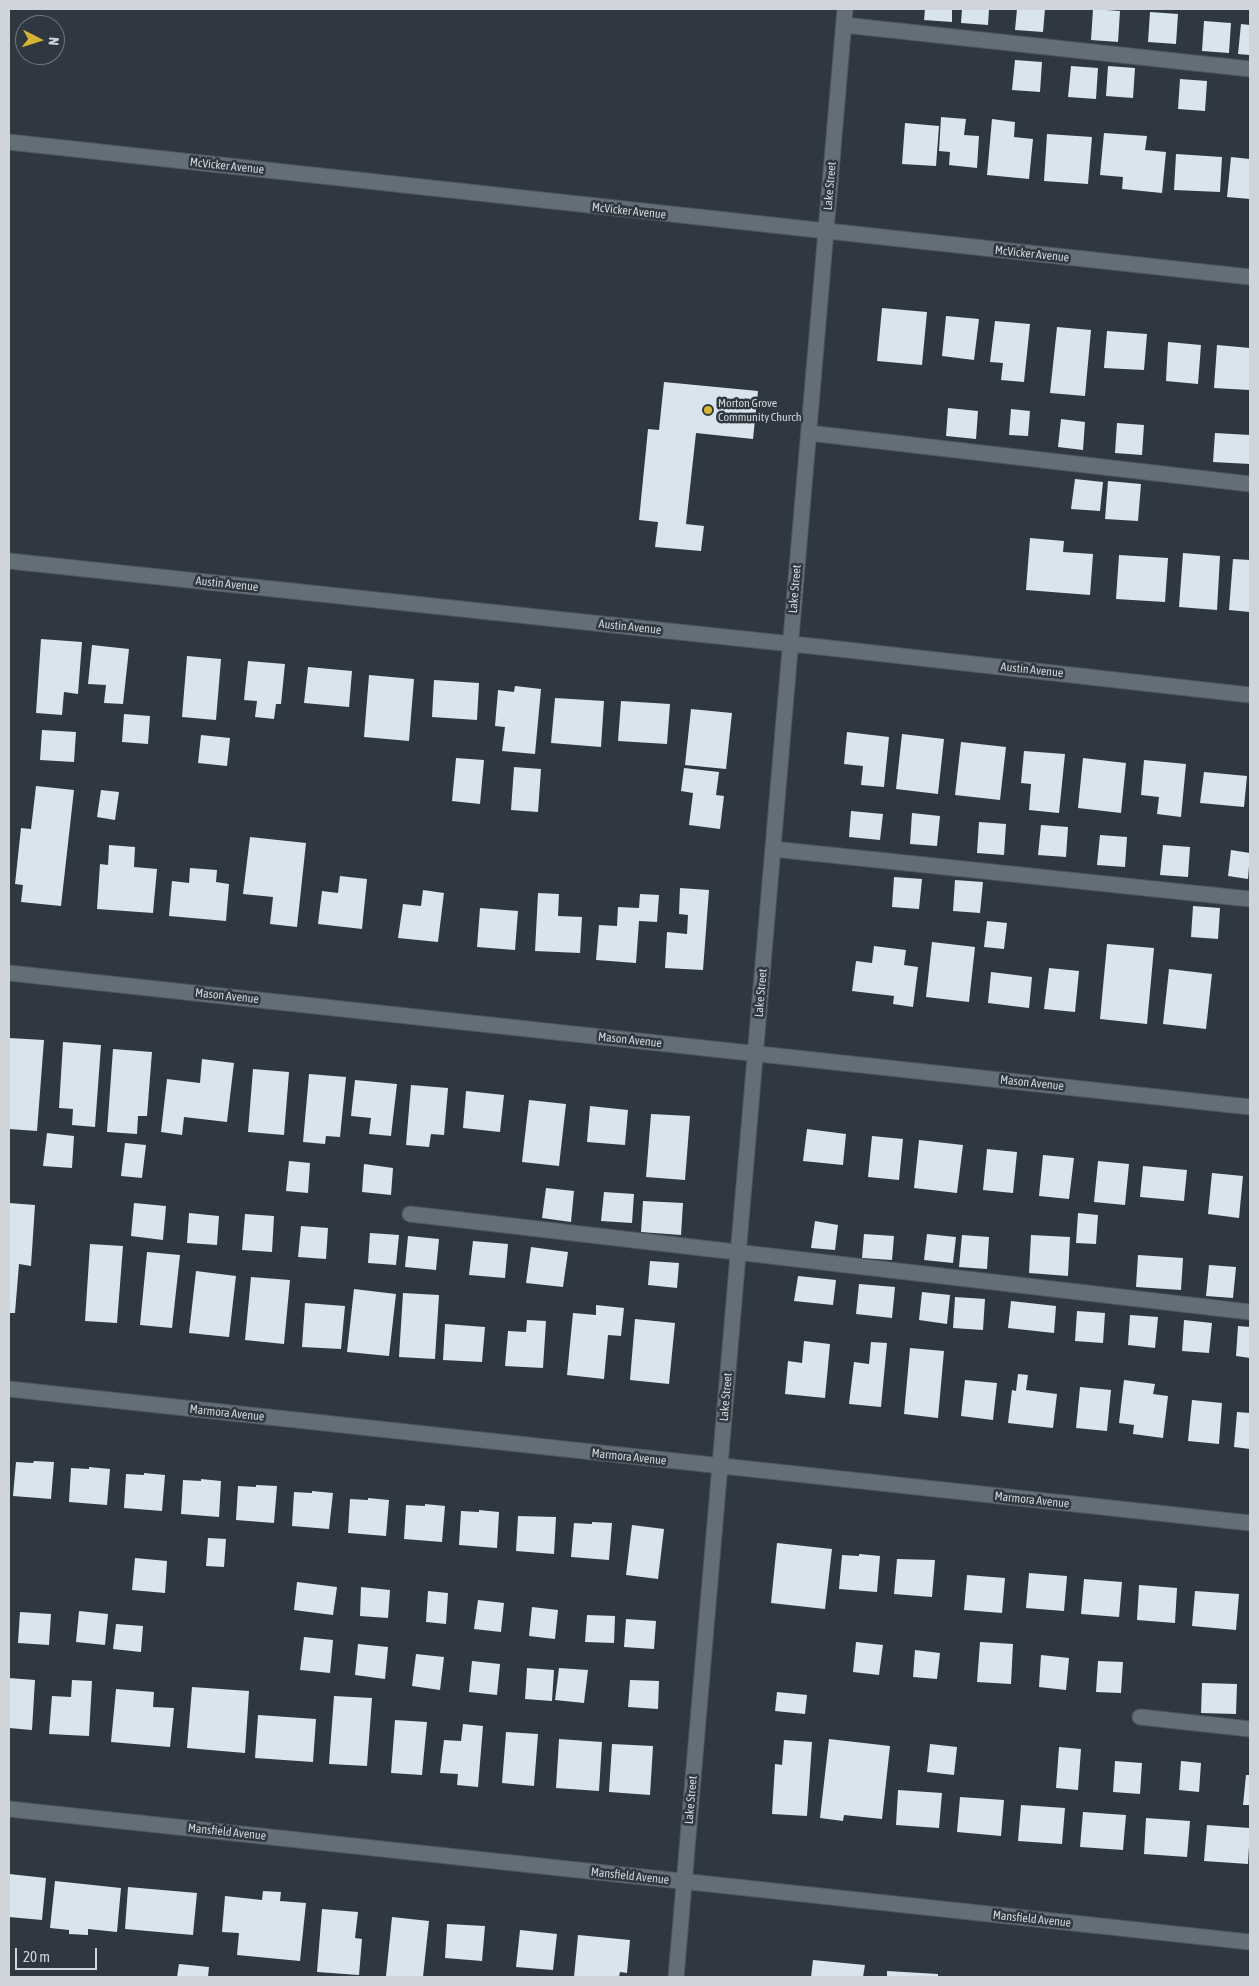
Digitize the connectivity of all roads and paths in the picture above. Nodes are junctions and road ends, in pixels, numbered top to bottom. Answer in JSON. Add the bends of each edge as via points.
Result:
{"nodes":[{"id":1,"x":845,"y":9,"type":"edge"},
{"id":2,"x":844,"y":24,"type":"junction"},
{"id":3,"x":1250,"y":69,"type":"edge"},
{"id":4,"x":9,"y":142,"type":"edge"},
{"id":5,"x":826,"y":232,"type":"junction"},
{"id":6,"x":1250,"y":277,"type":"edge"},
{"id":7,"x":809,"y":432,"type":"junction"},
{"id":8,"x":1250,"y":484,"type":"edge"},
{"id":9,"x":9,"y":561,"type":"edge"},
{"id":10,"x":791,"y":644,"type":"junction"},
{"id":11,"x":1250,"y":695,"type":"edge"},
{"id":12,"x":773,"y":849,"type":"junction"},
{"id":13,"x":1250,"y":899,"type":"edge"},
{"id":14,"x":9,"y":973,"type":"edge"},
{"id":15,"x":755,"y":1053,"type":"junction"},
{"id":16,"x":1250,"y":1107,"type":"edge"},
{"id":17,"x":410,"y":1214,"type":"dead end"},
{"id":18,"x":738,"y":1252,"type":"junction"},
{"id":19,"x":1250,"y":1312,"type":"edge"},
{"id":20,"x":9,"y":1390,"type":"edge"},
{"id":21,"x":720,"y":1466,"type":"junction"},
{"id":22,"x":1250,"y":1524,"type":"edge"},
{"id":23,"x":1140,"y":1717,"type":"dead end"},
{"id":24,"x":1250,"y":1729,"type":"edge"},
{"id":25,"x":9,"y":1809,"type":"edge"},
{"id":26,"x":684,"y":1881,"type":"junction"},
{"id":27,"x":1250,"y":1942,"type":"edge"},
{"id":28,"x":676,"y":1977,"type":"edge"}],
"edges":[{"from":1,"to":2,"type":"street","name":"Lake Street"},
{"from":2,"to":3,"type":"street"},
{"from":2,"to":5,"type":"street","name":"Lake Street"},
{"from":4,"to":5,"type":"street","name":"McVicker Avenue"},
{"from":5,"to":6,"type":"street","name":"McVicker Avenue"},
{"from":5,"to":7,"type":"street","name":"Lake Street"},
{"from":7,"to":8,"type":"street"},
{"from":7,"to":10,"type":"street","name":"Lake Street"},
{"from":9,"to":10,"type":"street","name":"Austin Avenue"},
{"from":10,"to":11,"type":"street","name":"Austin Avenue"},
{"from":10,"to":12,"type":"street","name":"Lake Street"},
{"from":12,"to":13,"type":"street"},
{"from":12,"to":15,"type":"street","name":"Lake Street"},
{"from":14,"to":15,"type":"street","name":"Mason Avenue"},
{"from":15,"to":16,"type":"street","name":"Mason Avenue"},
{"from":15,"to":18,"type":"street","name":"Lake Street"},
{"from":17,"to":18,"type":"street"},
{"from":18,"to":19,"type":"street"},
{"from":18,"to":21,"type":"street","name":"Lake Street"},
{"from":20,"to":21,"type":"street","name":"Marmora Avenue"},
{"from":21,"to":22,"type":"street","name":"Marmora Avenue"},
{"from":21,"to":26,"type":"street","name":"Lake Street"},
{"from":23,"to":24,"type":"street"},
{"from":25,"to":26,"type":"street","name":"Mansfield Avenue"},
{"from":26,"to":27,"type":"street","name":"Mansfield Avenue"},
{"from":26,"to":28,"type":"street","name":"Lake Street"}]}
